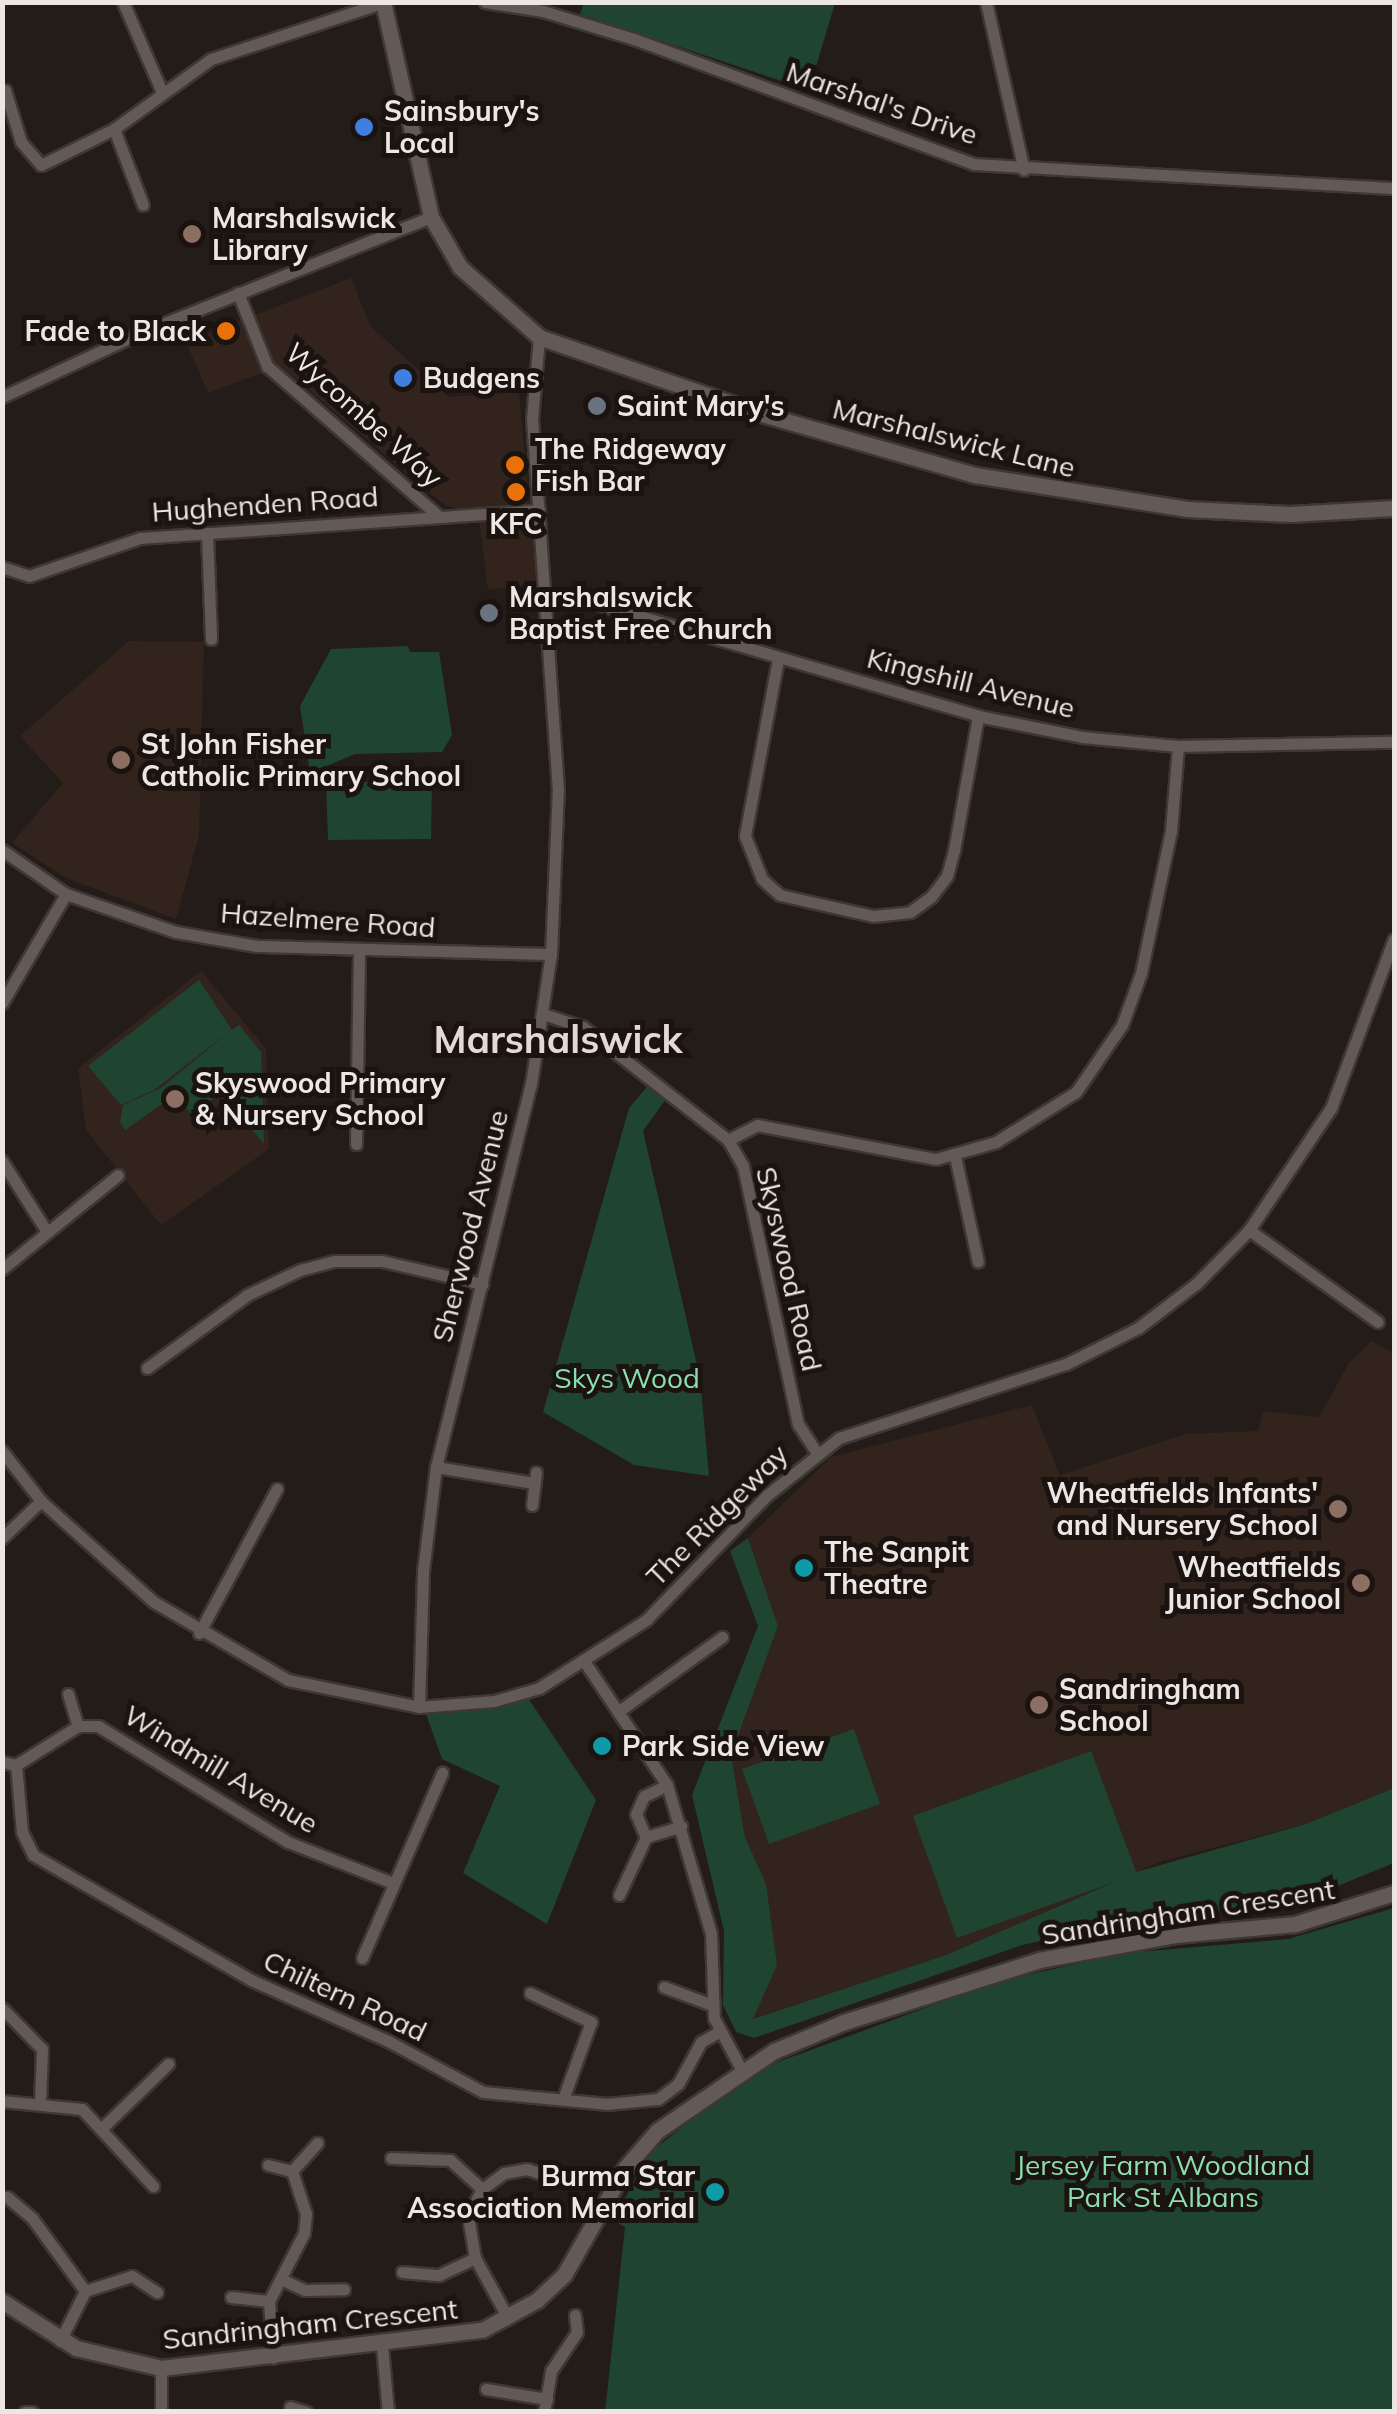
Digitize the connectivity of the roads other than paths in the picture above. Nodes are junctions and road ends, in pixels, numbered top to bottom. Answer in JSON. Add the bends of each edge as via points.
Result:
{"nodes":[{"id":1,"x":123,"y":2,"type":"edge"},
{"id":2,"x":485,"y":2,"type":"edge"},
{"id":3,"x":986,"y":2,"type":"edge"},
{"id":4,"x":384,"y":3,"type":"edge"},
{"id":5,"x":162,"y":92,"type":"junction"},
{"id":6,"x":5,"y":98,"type":"edge"},
{"id":7,"x":114,"y":129,"type":"junction"},
{"id":8,"x":1024,"y":170,"type":"junction"},
{"id":9,"x":1394,"y":188,"type":"edge"},
{"id":10,"x":143,"y":205,"type":"dead end"},
{"id":11,"x":431,"y":217,"type":"junction"},
{"id":12,"x":238,"y":293,"type":"junction"},
{"id":13,"x":539,"y":338,"type":"junction"},
{"id":14,"x":2,"y":397,"type":"edge"},
{"id":15,"x":539,"y":510,"type":"junction"},
{"id":16,"x":1394,"y":514,"type":"edge"},
{"id":17,"x":437,"y":515,"type":"junction"},
{"id":18,"x":207,"y":534,"type":"junction"},
{"id":19,"x":2,"y":567,"type":"edge"},
{"id":20,"x":546,"y":594,"type":"junction"},
{"id":21,"x":211,"y":639,"type":"dead end"},
{"id":22,"x":778,"y":659,"type":"junction"},
{"id":23,"x":978,"y":716,"type":"junction"},
{"id":24,"x":1394,"y":742,"type":"edge"},
{"id":25,"x":1178,"y":746,"type":"junction"},
{"id":26,"x":2,"y":850,"type":"edge"},
{"id":27,"x":66,"y":894,"type":"junction"},
{"id":28,"x":1394,"y":939,"type":"edge"},
{"id":29,"x":358,"y":950,"type":"junction"},
{"id":30,"x":551,"y":954,"type":"junction"},
{"id":31,"x":1390,"y":979,"type":"edge"},
{"id":32,"x":2,"y":1003,"type":"edge"},
{"id":33,"x":543,"y":1014,"type":"junction"},
{"id":34,"x":728,"y":1140,"type":"junction"},
{"id":35,"x":356,"y":1144,"type":"dead end"},
{"id":36,"x":955,"y":1156,"type":"junction"},
{"id":37,"x":2,"y":1160,"type":"edge"},
{"id":38,"x":118,"y":1175,"type":"dead end"},
{"id":39,"x":1249,"y":1230,"type":"junction"},
{"id":40,"x":46,"y":1232,"type":"junction"},
{"id":41,"x":978,"y":1262,"type":"dead end"},
{"id":42,"x":2,"y":1269,"type":"edge"},
{"id":43,"x":482,"y":1284,"type":"junction"},
{"id":44,"x":1378,"y":1322,"type":"dead end"},
{"id":45,"x":147,"y":1368,"type":"dead end"},
{"id":46,"x":2,"y":1451,"type":"edge"},
{"id":47,"x":816,"y":1452,"type":"junction"},
{"id":48,"x":436,"y":1466,"type":"junction"},
{"id":49,"x":277,"y":1488,"type":"dead end"},
{"id":50,"x":42,"y":1501,"type":"junction"},
{"id":51,"x":532,"y":1505,"type":"dead end"},
{"id":52,"x":2,"y":1538,"type":"edge"},
{"id":53,"x":199,"y":1633,"type":"junction"},
{"id":54,"x":722,"y":1637,"type":"dead end"},
{"id":55,"x":586,"y":1664,"type":"junction"},
{"id":56,"x":68,"y":1694,"type":"dead end"},
{"id":57,"x":418,"y":1707,"type":"junction"},
{"id":58,"x":619,"y":1711,"type":"junction"},
{"id":59,"x":78,"y":1726,"type":"junction"},
{"id":60,"x":9,"y":1764,"type":"edge"},
{"id":61,"x":442,"y":1774,"type":"dead end"},
{"id":62,"x":666,"y":1785,"type":"junction"},
{"id":63,"x":682,"y":1826,"type":"junction"},
{"id":64,"x":646,"y":1837,"type":"junction"},
{"id":65,"x":393,"y":1883,"type":"junction"},
{"id":66,"x":1394,"y":1893,"type":"edge"},
{"id":67,"x":619,"y":1895,"type":"dead end"},
{"id":68,"x":362,"y":1958,"type":"dead end"},
{"id":69,"x":664,"y":1987,"type":"dead end"},
{"id":70,"x":530,"y":1992,"type":"dead end"},
{"id":71,"x":712,"y":2005,"type":"junction"},
{"id":72,"x":2,"y":2008,"type":"edge"},
{"id":73,"x":718,"y":2032,"type":"junction"},
{"id":74,"x":168,"y":2064,"type":"dead end"},
{"id":75,"x":741,"y":2070,"type":"junction"},
{"id":76,"x":563,"y":2100,"type":"junction"},
{"id":77,"x":2,"y":2101,"type":"edge"},
{"id":78,"x":40,"y":2103,"type":"junction"},
{"id":79,"x":103,"y":2127,"type":"junction"},
{"id":80,"x":317,"y":2143,"type":"dead end"},
{"id":81,"x":391,"y":2158,"type":"dead end"},
{"id":82,"x":268,"y":2165,"type":"dead end"},
{"id":83,"x":292,"y":2171,"type":"junction"},
{"id":84,"x":563,"y":2181,"type":"dead end"},
{"id":85,"x":153,"y":2186,"type":"dead end"},
{"id":86,"x":482,"y":2189,"type":"junction"},
{"id":87,"x":7,"y":2198,"type":"dead end"},
{"id":88,"x":475,"y":2258,"type":"junction"},
{"id":89,"x":402,"y":2272,"type":"dead end"},
{"id":90,"x":281,"y":2279,"type":"junction"},
{"id":91,"x":344,"y":2288,"type":"dead end"},
{"id":92,"x":85,"y":2291,"type":"junction"},
{"id":93,"x":157,"y":2292,"type":"dead end"},
{"id":94,"x":231,"y":2297,"type":"dead end"},
{"id":95,"x":2,"y":2301,"type":"edge"},
{"id":96,"x":269,"y":2301,"type":"junction"},
{"id":97,"x":575,"y":2315,"type":"dead end"},
{"id":98,"x":508,"y":2318,"type":"junction"},
{"id":99,"x":60,"y":2340,"type":"junction"},
{"id":100,"x":382,"y":2346,"type":"junction"},
{"id":101,"x":272,"y":2358,"type":"junction"},
{"id":102,"x":160,"y":2368,"type":"junction"},
{"id":103,"x":486,"y":2388,"type":"dead end"},
{"id":104,"x":546,"y":2405,"type":"edge"},
{"id":105,"x":290,"y":2407,"type":"dead end"},
{"id":106,"x":161,"y":2412,"type":"edge"},
{"id":107,"x":306,"y":2412,"type":"edge"},
{"id":108,"x":388,"y":2412,"type":"edge"}],
"edges":[{"from":1,"to":5,"type":"street"},
{"from":2,"to":8,"type":"street","name":"Marshal's Drive","via":[[543,11],[634,40],[932,153]]},
{"from":3,"to":8,"type":"street"},
{"from":4,"to":5,"type":"street","via":[[242,46]]},
{"from":4,"to":11,"type":"street","name":"Marshalswick Lane"},
{"from":5,"to":7,"type":"street"},
{"from":6,"to":7,"type":"street","via":[[20,142],[41,165]]},
{"from":7,"to":10,"type":"street"},
{"from":8,"to":9,"type":"street","name":"Marshal's Drive"},
{"from":11,"to":12,"type":"street"},
{"from":11,"to":13,"type":"street","name":"Marshalswick Lane","via":[[460,267]]},
{"from":12,"to":14,"type":"street"},
{"from":12,"to":17,"type":"street","name":"Wycombe Way","via":[[267,366]]},
{"from":13,"to":15,"type":"street","name":"Sherwood Avenue","via":[[531,385]]},
{"from":13,"to":16,"type":"street","name":"Marshalswick Lane","via":[[762,414],[992,478],[1188,509]]},
{"from":15,"to":17,"type":"street","name":"Hughenden Road"},
{"from":15,"to":20,"type":"street","name":"Sherwood Avenue"},
{"from":17,"to":18,"type":"street","name":"Hughenden Road"},
{"from":18,"to":19,"type":"street","name":"Hughenden Road","via":[[140,538],[29,576]]},
{"from":18,"to":21,"type":"street"},
{"from":20,"to":22,"type":"street","name":"Kingshill Avenue"},
{"from":20,"to":30,"type":"street","name":"Sherwood Avenue","via":[[558,790]]},
{"from":22,"to":23,"type":"street","name":"Kingshill Avenue"},
{"from":22,"to":23,"type":"street","via":[[745,836],[762,879],[780,895],[874,916],[910,912],[930,897],[947,876],[954,850]]},
{"from":23,"to":25,"type":"street","name":"Kingshill Avenue","via":[[1082,737]]},
{"from":24,"to":25,"type":"street","name":"Kingshill Avenue"},
{"from":25,"to":36,"type":"street","via":[[1156,914],[1122,1024],[1076,1092],[1044,1118]]},
{"from":26,"to":27,"type":"street","name":"Hazelmere Road"},
{"from":27,"to":29,"type":"street","name":"Hazelmere Road","via":[[176,932],[257,946]]},
{"from":27,"to":32,"type":"street"},
{"from":28,"to":31,"type":"street","name":"The Ridgeway"},
{"from":29,"to":30,"type":"street","name":"Hazelmere Road"},
{"from":29,"to":35,"type":"street"},
{"from":30,"to":33,"type":"street","name":"Sherwood Avenue"},
{"from":31,"to":39,"type":"street","name":"The Ridgeway","via":[[1331,1108]]},
{"from":33,"to":34,"type":"street","name":"Skyswood Road","via":[[583,1027]]},
{"from":33,"to":43,"type":"street","name":"Sherwood Avenue"},
{"from":34,"to":36,"type":"street","via":[[756,1125],[919,1158]]},
{"from":34,"to":47,"type":"street","name":"Skyswood Road","via":[[742,1166],[798,1424]]},
{"from":36,"to":41,"type":"street"},
{"from":37,"to":40,"type":"street"},
{"from":38,"to":40,"type":"street"},
{"from":39,"to":44,"type":"street"},
{"from":39,"to":47,"type":"street","name":"The Ridgeway","via":[[1138,1328],[1021,1381],[874,1424]]},
{"from":40,"to":42,"type":"street"},
{"from":43,"to":45,"type":"street","via":[[382,1261],[300,1270],[247,1296]]},
{"from":43,"to":48,"type":"street","name":"Sherwood Avenue"},
{"from":46,"to":50,"type":"street","name":"The Ridgeway"},
{"from":47,"to":55,"type":"street","name":"The Ridgeway","via":[[646,1620]]},
{"from":48,"to":51,"type":"street","via":[[535,1477]]},
{"from":48,"to":57,"type":"street","name":"Sherwood Avenue","via":[[423,1571]]},
{"from":49,"to":53,"type":"street","via":[[264,1501]]},
{"from":50,"to":52,"type":"street"},
{"from":50,"to":53,"type":"street","name":"The Ridgeway","via":[[140,1591]]},
{"from":53,"to":57,"type":"street","name":"The Ridgeway","via":[[288,1680]]},
{"from":54,"to":58,"type":"street"},
{"from":55,"to":57,"type":"street","name":"The Ridgeway","via":[[519,1695]]},
{"from":55,"to":58,"type":"street"},
{"from":56,"to":59,"type":"street","name":"Windmill Avenue"},
{"from":58,"to":62,"type":"street"},
{"from":59,"to":60,"type":"street","name":"Windmill Avenue"},
{"from":59,"to":65,"type":"street","name":"Windmill Avenue","via":[[110,1730],[288,1842]]},
{"from":60,"to":76,"type":"street","name":"Chiltern Road","via":[[22,1832],[33,1855],[59,1872],[251,1980],[482,2092]]},
{"from":61,"to":65,"type":"street"},
{"from":62,"to":63,"type":"street"},
{"from":62,"to":64,"type":"street","via":[[636,1806]]},
{"from":63,"to":64,"type":"street"},
{"from":63,"to":71,"type":"street","via":[[711,1934]]},
{"from":64,"to":67,"type":"street"},
{"from":65,"to":68,"type":"street"},
{"from":66,"to":75,"type":"street","name":"Sandringham Crescent","via":[[1314,1920],[1175,1935],[1039,1960],[844,2022]]},
{"from":69,"to":71,"type":"street"},
{"from":70,"to":76,"type":"street","via":[[591,2022]]},
{"from":71,"to":73,"type":"street"},
{"from":72,"to":78,"type":"street","via":[[42,2049]]},
{"from":73,"to":75,"type":"street"},
{"from":73,"to":76,"type":"street","name":"Chiltern Road","via":[[701,2042],[678,2084],[658,2099]]},
{"from":74,"to":79,"type":"street"},
{"from":75,"to":98,"type":"street","name":"Sandringham Crescent","via":[[645,2143],[564,2275]]},
{"from":77,"to":78,"type":"street"},
{"from":78,"to":79,"type":"street","via":[[82,2110]]},
{"from":79,"to":85,"type":"street"},
{"from":80,"to":83,"type":"street"},
{"from":81,"to":86,"type":"street","via":[[450,2160]]},
{"from":82,"to":83,"type":"street"},
{"from":83,"to":90,"type":"street","via":[[306,2227]]},
{"from":84,"to":86,"type":"street","via":[[527,2169],[504,2173]]},
{"from":86,"to":88,"type":"street","via":[[468,2216]]},
{"from":87,"to":92,"type":"street","via":[[32,2218]]},
{"from":88,"to":89,"type":"street","via":[[440,2275]]},
{"from":88,"to":98,"type":"street"},
{"from":90,"to":91,"type":"street","via":[[305,2290]]},
{"from":90,"to":96,"type":"street"},
{"from":92,"to":93,"type":"street","via":[[132,2276]]},
{"from":92,"to":99,"type":"street"},
{"from":94,"to":96,"type":"street"},
{"from":95,"to":99,"type":"street","name":"Sandringham Crescent"},
{"from":96,"to":101,"type":"street"},
{"from":97,"to":104,"type":"street","via":[[577,2332],[550,2371]]},
{"from":98,"to":100,"type":"street","name":"Sandringham Crescent","via":[[445,2339]]},
{"from":99,"to":102,"type":"street","name":"Sandringham Crescent","via":[[109,2360]]},
{"from":100,"to":101,"type":"street","name":"Sandringham Crescent"},
{"from":100,"to":108,"type":"street"},
{"from":101,"to":102,"type":"street","name":"Sandringham Crescent"},
{"from":102,"to":106,"type":"street"},
{"from":103,"to":104,"type":"street"},
{"from":105,"to":107,"type":"street"}]}
